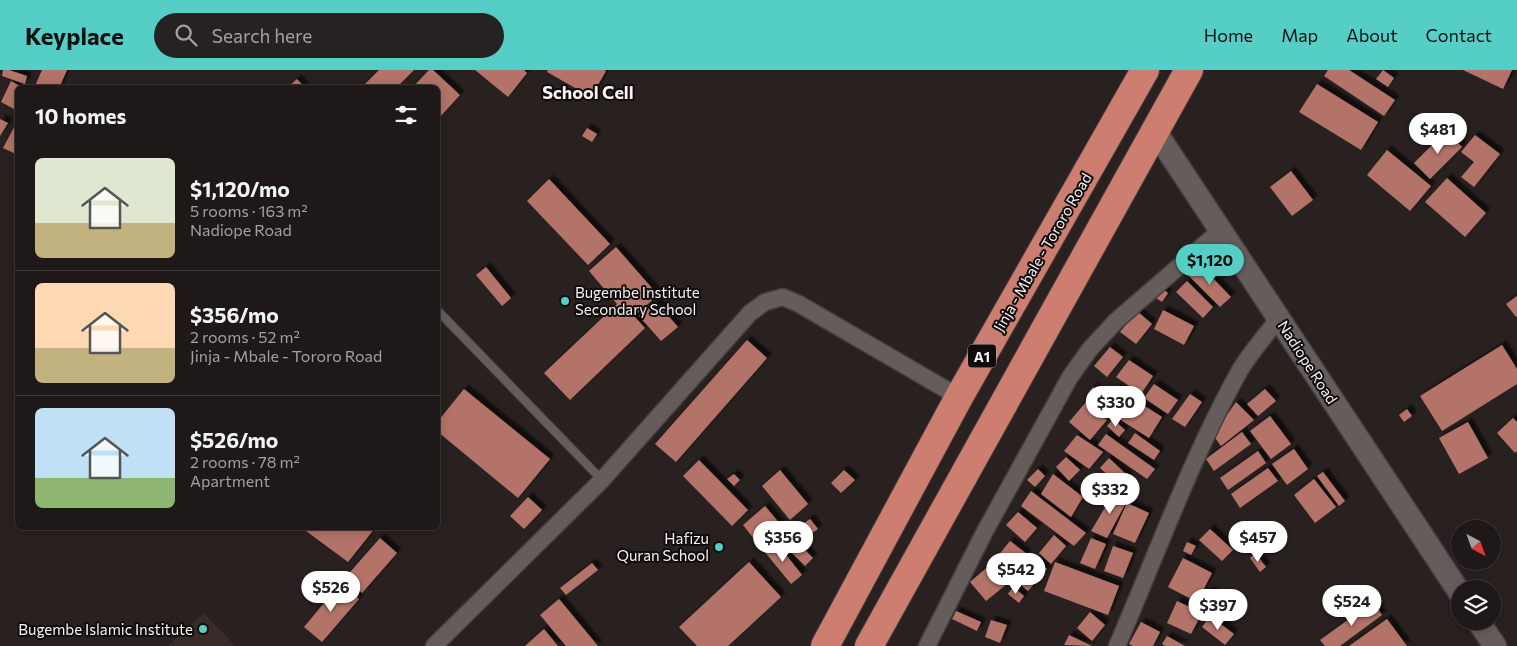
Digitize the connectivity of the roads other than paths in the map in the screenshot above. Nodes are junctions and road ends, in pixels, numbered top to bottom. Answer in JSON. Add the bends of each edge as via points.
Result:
{"nodes":[{"id":1,"x":1145,"y":70,"type":"edge"},
{"id":2,"x":1189,"y":70,"type":"edge"},
{"id":3,"x":1156,"y":131,"type":"junction"},
{"id":4,"x":1221,"y":230,"type":"junction"},
{"id":5,"x":440,"y":313,"type":"edge"},
{"id":6,"x":1279,"y":318,"type":"junction"},
{"id":7,"x":959,"y":397,"type":"junction"},
{"id":8,"x":602,"y":480,"type":"junction"},
{"id":9,"x":1451,"y":580,"type":"edge"},
{"id":10,"x":1484,"y":630,"type":"edge"},
{"id":11,"x":434,"y":646,"type":"edge"},
{"id":12,"x":825,"y":646,"type":"edge"},
{"id":13,"x":869,"y":646,"type":"edge"},
{"id":14,"x":927,"y":646,"type":"edge"},
{"id":15,"x":1117,"y":646,"type":"edge"},
{"id":16,"x":1495,"y":646,"type":"edge"}],
"edges":[{"from":1,"to":7,"type":"highway","name":"Jinja - Mbale - Tororo Road","number":"A1"},
{"from":2,"to":3,"type":"highway"},
{"from":3,"to":4,"type":"street","name":"Nadiope Road"},
{"from":3,"to":13,"type":"highway"},
{"from":4,"to":6,"type":"street","name":"Nadiope Road"},
{"from":4,"to":14,"type":"street","via":[[1116,321],[1080,363],[984,533]]},
{"from":5,"to":8,"type":"lane"},
{"from":6,"to":9,"type":"street","name":"Nadiope Road"},
{"from":6,"to":15,"type":"street","via":[[1241,368],[1214,420]]},
{"from":7,"to":8,"type":"street","via":[[783,297],[765,302],[750,313]]},
{"from":7,"to":12,"type":"highway","name":"Jinja - Mbale - Tororo Road","number":"A1"},
{"from":8,"to":11,"type":"street"},
{"from":10,"to":16,"type":"street"}]}
